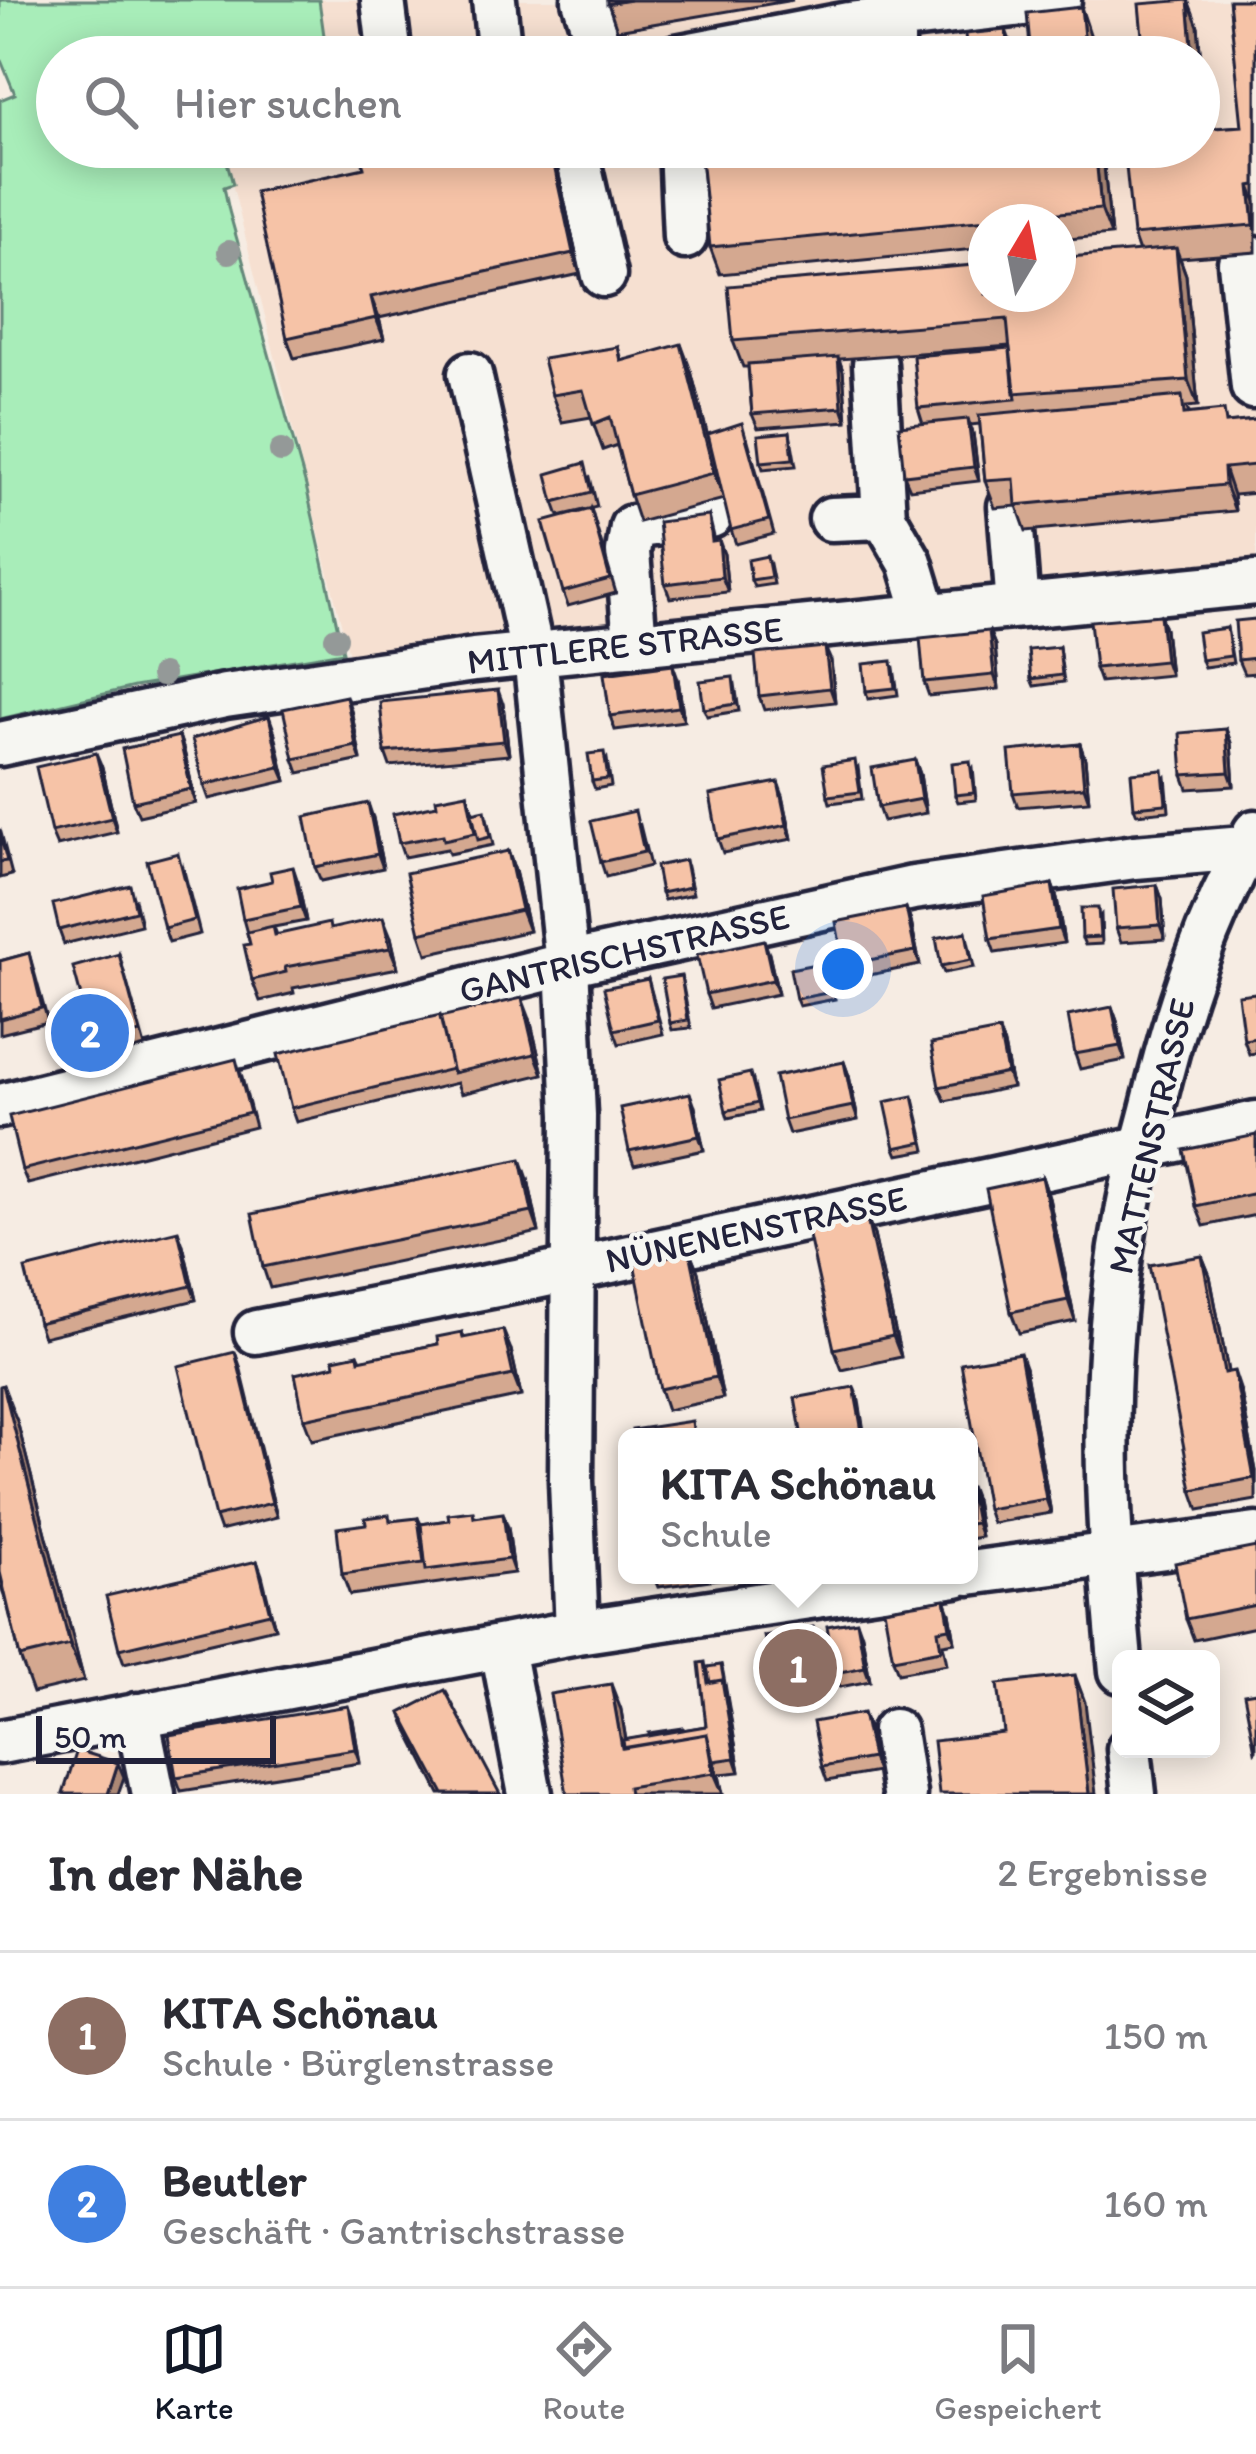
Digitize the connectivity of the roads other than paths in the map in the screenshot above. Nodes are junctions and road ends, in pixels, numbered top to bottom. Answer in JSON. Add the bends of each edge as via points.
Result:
{"nodes":[{"id":1,"x":383,"y":0,"type":"edge"},
{"id":2,"x":494,"y":0,"type":"edge"},
{"id":3,"x":584,"y":0,"type":"edge"},
{"id":4,"x":1059,"y":0,"type":"edge"},
{"id":5,"x":901,"y":23,"type":"edge"},
{"id":6,"x":387,"y":36,"type":"edge"},
{"id":7,"x":498,"y":36,"type":"edge"},
{"id":8,"x":595,"y":36,"type":"edge"},
{"id":9,"x":815,"y":36,"type":"edge"},
{"id":10,"x":579,"y":168,"type":"edge"},
{"id":11,"x":682,"y":168,"type":"edge"},
{"id":12,"x":685,"y":237,"type":"dead end"},
{"id":13,"x":1256,"y":259,"type":"edge"},
{"id":14,"x":604,"y":275,"type":"dead end"},
{"id":15,"x":875,"y":364,"type":"edge"},
{"id":16,"x":470,"y":374,"type":"dead end"},
{"id":17,"x":1253,"y":387,"type":"edge"},
{"id":18,"x":1010,"y":506,"type":"edge"},
{"id":19,"x":711,"y":516,"type":"edge"},
{"id":20,"x":884,"y":517,"type":"junction"},
{"id":21,"x":830,"y":519,"type":"dead end"},
{"id":22,"x":1256,"y":583,"type":"edge"},
{"id":23,"x":1018,"y":606,"type":"junction"},
{"id":24,"x":926,"y":615,"type":"junction"},
{"id":25,"x":635,"y":644,"type":"junction"},
{"id":26,"x":533,"y":655,"type":"junction"},
{"id":27,"x":0,"y":744,"type":"edge"},
{"id":28,"x":1253,"y":842,"type":"edge"},
{"id":29,"x":567,"y":964,"type":"junction"},
{"id":30,"x":0,"y":1106,"type":"edge"},
{"id":31,"x":1256,"y":1124,"type":"edge"},
{"id":32,"x":1142,"y":1146,"type":"junction"},
{"id":33,"x":574,"y":1268,"type":"junction"},
{"id":34,"x":256,"y":1332,"type":"dead end"},
{"id":35,"x":1256,"y":1535,"type":"edge"},
{"id":36,"x":1109,"y":1552,"type":"junction"},
{"id":37,"x":978,"y":1572,"type":"edge"},
{"id":38,"x":896,"y":1584,"type":"edge"},
{"id":39,"x":577,"y":1632,"type":"junction"},
{"id":40,"x":502,"y":1648,"type":"junction"},
{"id":41,"x":1119,"y":1650,"type":"edge"},
{"id":42,"x":137,"y":1715,"type":"junction"},
{"id":43,"x":894,"y":1731,"type":"dead end"},
{"id":44,"x":0,"y":1742,"type":"edge"},
{"id":45,"x":1130,"y":1758,"type":"edge"},
{"id":46,"x":153,"y":1794,"type":"edge"},
{"id":47,"x":530,"y":1794,"type":"edge"},
{"id":48,"x":904,"y":1794,"type":"edge"},
{"id":49,"x":1134,"y":1794,"type":"edge"}],
"edges":[{"from":1,"to":6,"type":"street"},
{"from":2,"to":7,"type":"street"},
{"from":3,"to":8,"type":"street"},
{"from":4,"to":5,"type":"street"},
{"from":5,"to":9,"type":"street"},
{"from":10,"to":14,"type":"street"},
{"from":11,"to":12,"type":"street"},
{"from":13,"to":17,"type":"street","via":[[1240,263]]},
{"from":15,"to":20,"type":"street"},
{"from":16,"to":26,"type":"street"},
{"from":18,"to":23,"type":"street"},
{"from":19,"to":25,"type":"street","via":[[632,527]]},
{"from":20,"to":21,"type":"street"},
{"from":20,"to":24,"type":"street","via":[[910,562]]},
{"from":22,"to":23,"type":"street","name":"MITTLERE STRASSE"},
{"from":23,"to":24,"type":"street","name":"MITTLERE STRASSE"},
{"from":24,"to":25,"type":"street","name":"MITTLERE STRASSE"},
{"from":25,"to":26,"type":"street","name":"MITTLERE STRASSE"},
{"from":26,"to":27,"type":"street","name":"MITTLERE STRASSE","via":[[288,686]]},
{"from":26,"to":29,"type":"street"},
{"from":28,"to":29,"type":"street","name":"GANTRISCHSTRASSE","via":[[913,888]]},
{"from":28,"to":32,"type":"street","name":"MATTENSTRASSE","via":[[1194,961]]},
{"from":29,"to":30,"type":"street","name":"GANTRISCHSTRASSE"},
{"from":29,"to":33,"type":"street"},
{"from":31,"to":32,"type":"street","name":"NÜNENENSTRASSE"},
{"from":32,"to":33,"type":"street","name":"NÜNENENSTRASSE"},
{"from":32,"to":36,"type":"street","name":"MATTENSTRASSE","via":[[1109,1347]]},
{"from":33,"to":34,"type":"street","name":"NÜNENENSTRASSE"},
{"from":33,"to":39,"type":"street"},
{"from":35,"to":36,"type":"street"},
{"from":36,"to":37,"type":"street"},
{"from":36,"to":41,"type":"street","name":"MATTENSTRASSE"},
{"from":38,"to":39,"type":"street"},
{"from":39,"to":40,"type":"street"},
{"from":40,"to":42,"type":"street"},
{"from":40,"to":47,"type":"street"},
{"from":42,"to":44,"type":"street"},
{"from":42,"to":46,"type":"street"},
{"from":43,"to":48,"type":"street"},
{"from":45,"to":49,"type":"street"}]}
